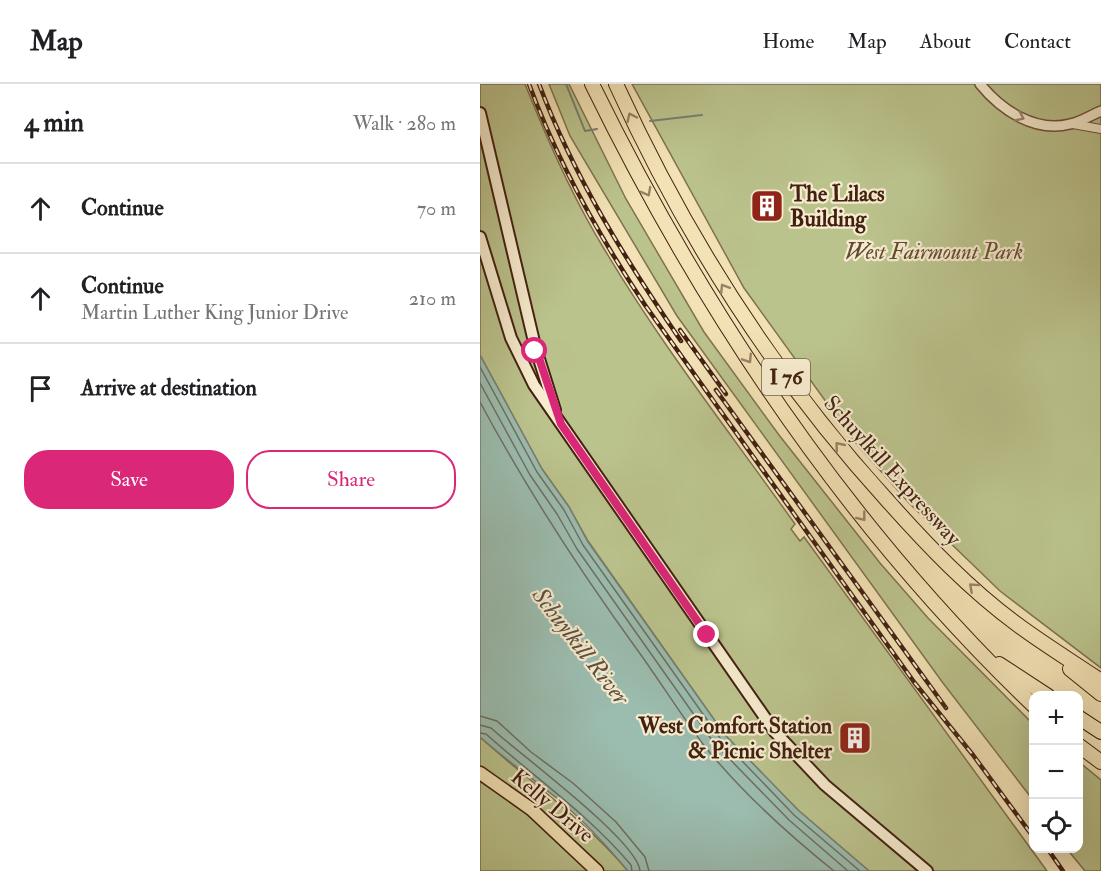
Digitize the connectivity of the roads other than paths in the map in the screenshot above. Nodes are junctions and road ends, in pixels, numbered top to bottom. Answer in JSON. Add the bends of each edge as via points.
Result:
{"nodes":[{"id":1,"x":592,"y":84,"type":"edge"},
{"id":2,"x":616,"y":84,"type":"edge"},
{"id":3,"x":980,"y":84,"type":"edge"},
{"id":4,"x":1101,"y":111,"type":"edge"},
{"id":5,"x":480,"y":113,"type":"edge"},
{"id":6,"x":1071,"y":124,"type":"junction"},
{"id":7,"x":1101,"y":129,"type":"edge"},
{"id":8,"x":480,"y":237,"type":"edge"},
{"id":9,"x":535,"y":346,"type":"junction"},
{"id":10,"x":521,"y":363,"type":"junction"},
{"id":11,"x":561,"y":424,"type":"junction"},
{"id":12,"x":1017,"y":625,"type":"junction"},
{"id":13,"x":980,"y":652,"type":"junction"},
{"id":14,"x":1101,"y":681,"type":"edge"},
{"id":15,"x":1040,"y":691,"type":"edge"},
{"id":16,"x":1101,"y":694,"type":"edge"},
{"id":17,"x":1029,"y":701,"type":"edge"},
{"id":18,"x":1083,"y":720,"type":"edge"},
{"id":19,"x":1101,"y":732,"type":"edge"},
{"id":20,"x":1083,"y":749,"type":"edge"},
{"id":21,"x":1099,"y":761,"type":"edge"},
{"id":22,"x":480,"y":773,"type":"edge"},
{"id":23,"x":597,"y":871,"type":"edge"},
{"id":24,"x":927,"y":871,"type":"edge"}],
"edges":[{"from":1,"to":13,"type":"highway","name":"Schuylkill Expressway","number":"I 76","one_way":true,"via":[[651,199],[771,394],[872,529]]},
{"from":12,"to":2,"type":"highway","name":"Schuylkill Expressway","number":"I 76","one_way":true,"via":[[901,516],[789,381],[738,310],[662,181]]},
{"from":3,"to":6,"type":"street","one_way":true,"via":[[1002,107],[1021,118],[1051,125]]},
{"from":4,"to":6,"type":"street"},
{"from":5,"to":9,"type":"main road"},
{"from":6,"to":7,"type":"street"},
{"from":8,"to":10,"type":"main road"},
{"from":9,"to":10,"type":"main road","via":[[534,354]]},
{"from":9,"to":11,"type":"main road"},
{"from":10,"to":11,"type":"main road"},
{"from":11,"to":24,"type":"main road","via":[[776,732],[825,785]]},
{"from":12,"to":14,"type":"highway","name":"Schuylkill Expressway","number":"I 76"},
{"from":12,"to":16,"type":"highway"},
{"from":13,"to":15,"type":"highway"},
{"from":13,"to":17,"type":"highway","name":"Schuylkill Expressway","number":"I 76"},
{"from":18,"to":19,"type":"highway"},
{"from":20,"to":21,"type":"highway"},
{"from":22,"to":23,"type":"main road","name":"Kelly Drive","via":[[537,814]]}]}
